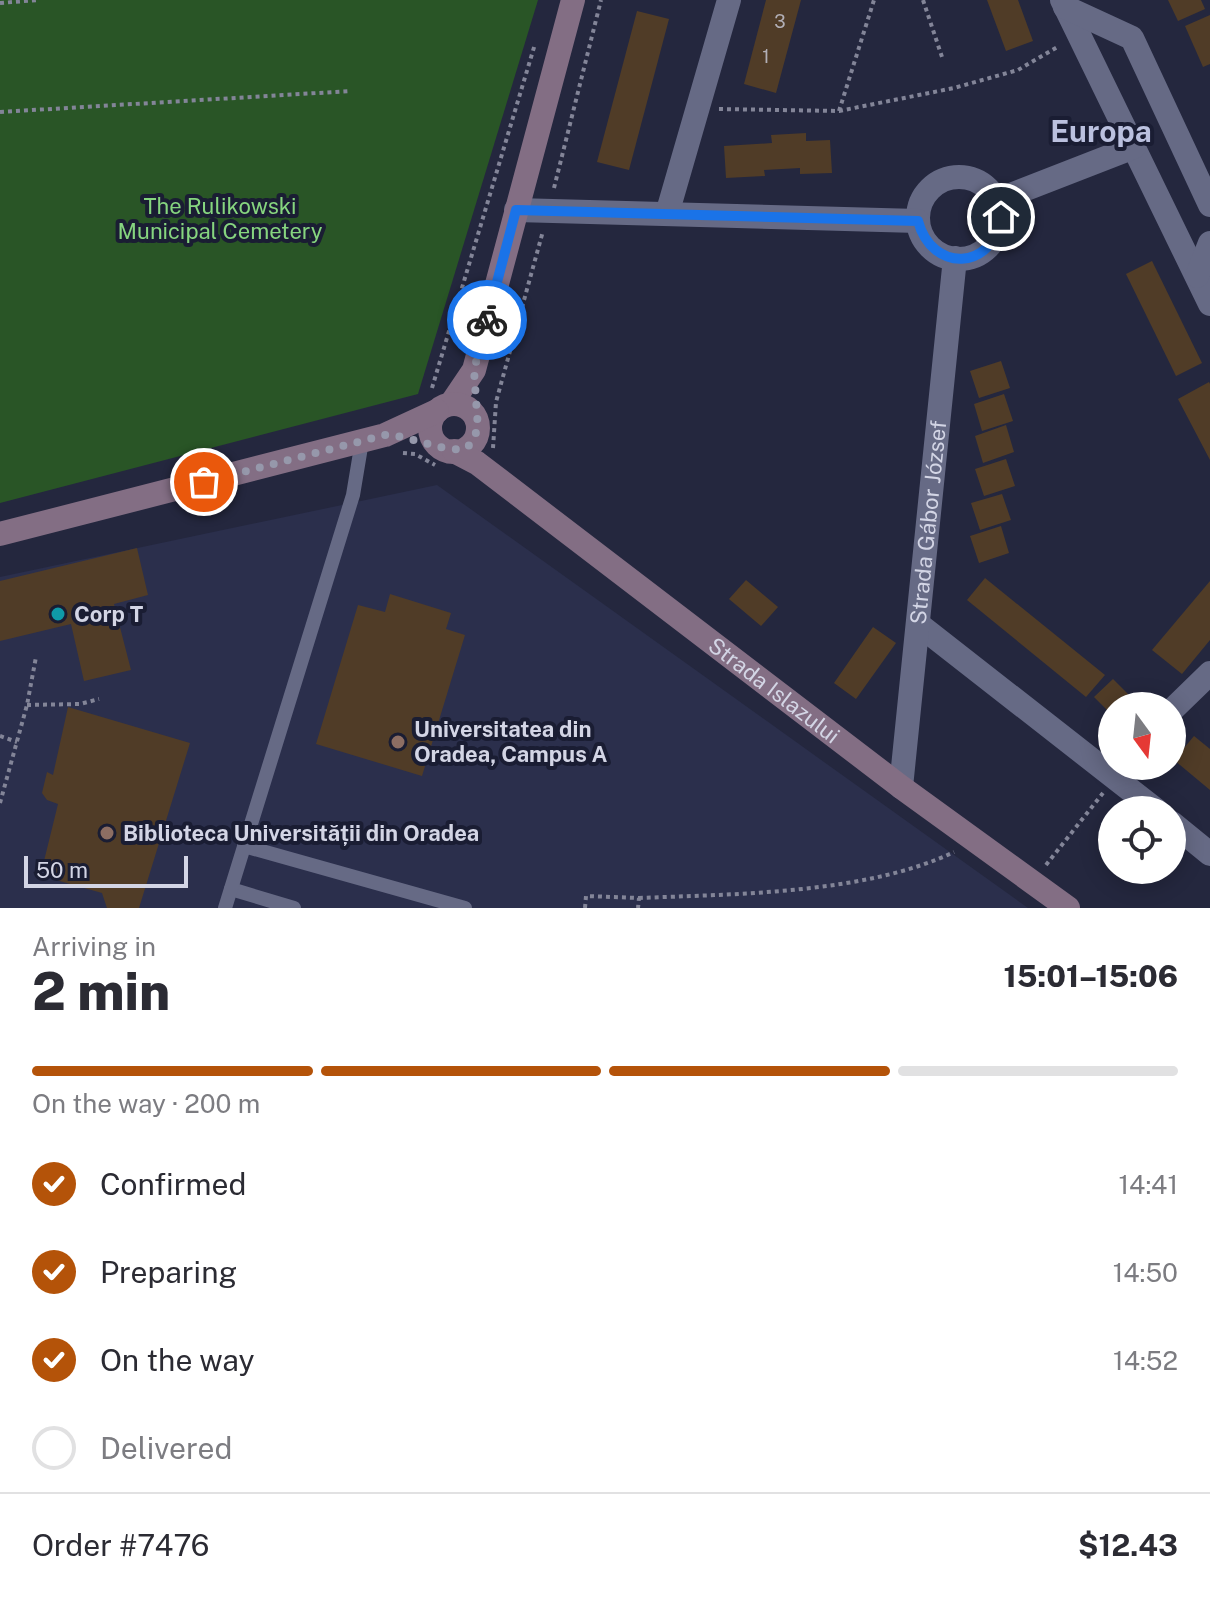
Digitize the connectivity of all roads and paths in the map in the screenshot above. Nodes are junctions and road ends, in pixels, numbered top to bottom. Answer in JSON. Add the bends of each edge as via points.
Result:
{"nodes":[{"id":1,"x":38,"y":0,"type":"edge"},
{"id":2,"x":573,"y":0,"type":"edge"},
{"id":3,"x":729,"y":0,"type":"edge"},
{"id":4,"x":874,"y":0,"type":"edge"},
{"id":5,"x":923,"y":0,"type":"edge"},
{"id":6,"x":0,"y":3,"type":"edge"},
{"id":7,"x":1064,"y":3,"type":"edge"},
{"id":8,"x":540,"y":30,"type":"dead end"},
{"id":9,"x":1079,"y":35,"type":"junction"},
{"id":10,"x":942,"y":57,"type":"dead end"},
{"id":11,"x":351,"y":91,"type":"dead end"},
{"id":12,"x":697,"y":108,"type":"junction"},
{"id":13,"x":839,"y":111,"type":"junction"},
{"id":14,"x":0,"y":112,"type":"edge"},
{"id":15,"x":1134,"y":147,"type":"junction"},
{"id":16,"x":998,"y":200,"type":"junction"},
{"id":17,"x":1210,"y":205,"type":"edge"},
{"id":18,"x":516,"y":210,"type":"junction"},
{"id":19,"x":667,"y":214,"type":"junction"},
{"id":20,"x":918,"y":221,"type":"junction"},
{"id":21,"x":1210,"y":243,"type":"edge"},
{"id":22,"x":955,"y":258,"type":"junction"},
{"id":23,"x":1197,"y":276,"type":"junction"},
{"id":24,"x":1210,"y":304,"type":"edge"},
{"id":25,"x":474,"y":370,"type":"junction"},
{"id":26,"x":438,"y":404,"type":"junction"},
{"id":27,"x":477,"y":426,"type":"junction"},
{"id":28,"x":383,"y":443,"type":"junction"},
{"id":29,"x":445,"y":456,"type":"junction"},
{"id":30,"x":485,"y":469,"type":"junction"},
{"id":31,"x":0,"y":534,"type":"edge"},
{"id":32,"x":918,"y":624,"type":"junction"},
{"id":33,"x":36,"y":657,"type":"dead end"},
{"id":34,"x":1210,"y":673,"type":"edge"},
{"id":35,"x":1186,"y":696,"type":"edge"},
{"id":36,"x":99,"y":699,"type":"dead end"},
{"id":37,"x":27,"y":705,"type":"junction"},
{"id":38,"x":0,"y":736,"type":"edge"},
{"id":39,"x":17,"y":742,"type":"junction"},
{"id":40,"x":1098,"y":749,"type":"edge"},
{"id":41,"x":1113,"y":780,"type":"edge"},
{"id":42,"x":1119,"y":780,"type":"edge"},
{"id":43,"x":901,"y":787,"type":"junction"},
{"id":44,"x":1139,"y":796,"type":"edge"},
{"id":45,"x":0,"y":803,"type":"edge"},
{"id":46,"x":1186,"y":834,"type":"edge"},
{"id":47,"x":244,"y":846,"type":"junction"},
{"id":48,"x":963,"y":847,"type":"dead end"},
{"id":49,"x":1210,"y":854,"type":"edge"},
{"id":50,"x":1032,"y":883,"type":"junction"},
{"id":51,"x":231,"y":889,"type":"junction"},
{"id":52,"x":639,"y":898,"type":"junction"},
{"id":53,"x":225,"y":908,"type":"edge"},
{"id":54,"x":294,"y":908,"type":"edge"},
{"id":55,"x":465,"y":908,"type":"edge"},
{"id":56,"x":585,"y":908,"type":"edge"},
{"id":57,"x":638,"y":908,"type":"edge"},
{"id":58,"x":1068,"y":908,"type":"edge"}],
"edges":[{"from":1,"to":6,"type":"path"},
{"from":2,"to":18,"type":"main road"},
{"from":3,"to":12,"type":"street"},
{"from":4,"to":13,"type":"path"},
{"from":5,"to":10,"type":"path"},
{"from":7,"to":9,"type":"street"},
{"from":7,"to":17,"type":"street","via":[[1132,38]]},
{"from":8,"to":26,"type":"path","via":[[433,387]]},
{"from":9,"to":13,"type":"path","via":[[1018,70]]},
{"from":9,"to":15,"type":"street"},
{"from":11,"to":14,"type":"path"},
{"from":12,"to":13,"type":"path"},
{"from":12,"to":19,"type":"street"},
{"from":15,"to":16,"type":"street"},
{"from":15,"to":23,"type":"street"},
{"from":16,"to":20,"type":"street","via":[[985,185],[956,176],[942,180],[922,200]]},
{"from":16,"to":22,"type":"street","via":[[999,231],[987,248],[975,256]]},
{"from":18,"to":19,"type":"street"},
{"from":18,"to":25,"type":"main road"},
{"from":19,"to":20,"type":"street"},
{"from":20,"to":22,"type":"street","via":[[930,247]]},
{"from":21,"to":23,"type":"street"},
{"from":22,"to":32,"type":"street","name":"Strada Gábor József"},
{"from":23,"to":24,"type":"street"},
{"from":25,"to":26,"type":"main road"},
{"from":25,"to":27,"type":"main road"},
{"from":26,"to":27,"type":"main road","via":[[466,407]]},
{"from":26,"to":28,"type":"main road"},
{"from":26,"to":29,"type":"main road","via":[[431,433]]},
{"from":27,"to":29,"type":"main road","via":[[468,447]]},
{"from":27,"to":30,"type":"main road"},
{"from":28,"to":29,"type":"path","via":[[415,454]]},
{"from":28,"to":29,"type":"main road","name":"Strada Islazului","via":[[414,438]]},
{"from":28,"to":31,"type":"main road"},
{"from":28,"to":47,"type":"lane","via":[[353,495]]},
{"from":29,"to":30,"type":"main road","name":"Strada Islazului"},
{"from":30,"to":43,"type":"main road","name":"Strada Islazului"},
{"from":32,"to":40,"type":"street"},
{"from":32,"to":43,"type":"street","name":"Strada Gábor József"},
{"from":33,"to":37,"type":"path"},
{"from":34,"to":35,"type":"street"},
{"from":36,"to":37,"type":"path"},
{"from":37,"to":39,"type":"path"},
{"from":38,"to":39,"type":"path"},
{"from":39,"to":45,"type":"path"},
{"from":41,"to":50,"type":"path"},
{"from":42,"to":44,"type":"street"},
{"from":43,"to":50,"type":"main road","name":"Strada Islazului"},
{"from":46,"to":49,"type":"street"},
{"from":47,"to":51,"type":"lane"},
{"from":47,"to":55,"type":"lane"},
{"from":48,"to":52,"type":"path","via":[[875,878],[747,894]]},
{"from":50,"to":58,"type":"main road","name":"Strada Islazului"},
{"from":51,"to":53,"type":"lane"},
{"from":51,"to":54,"type":"lane"},
{"from":52,"to":56,"type":"path","via":[[586,896]]},
{"from":52,"to":57,"type":"path"}]}
